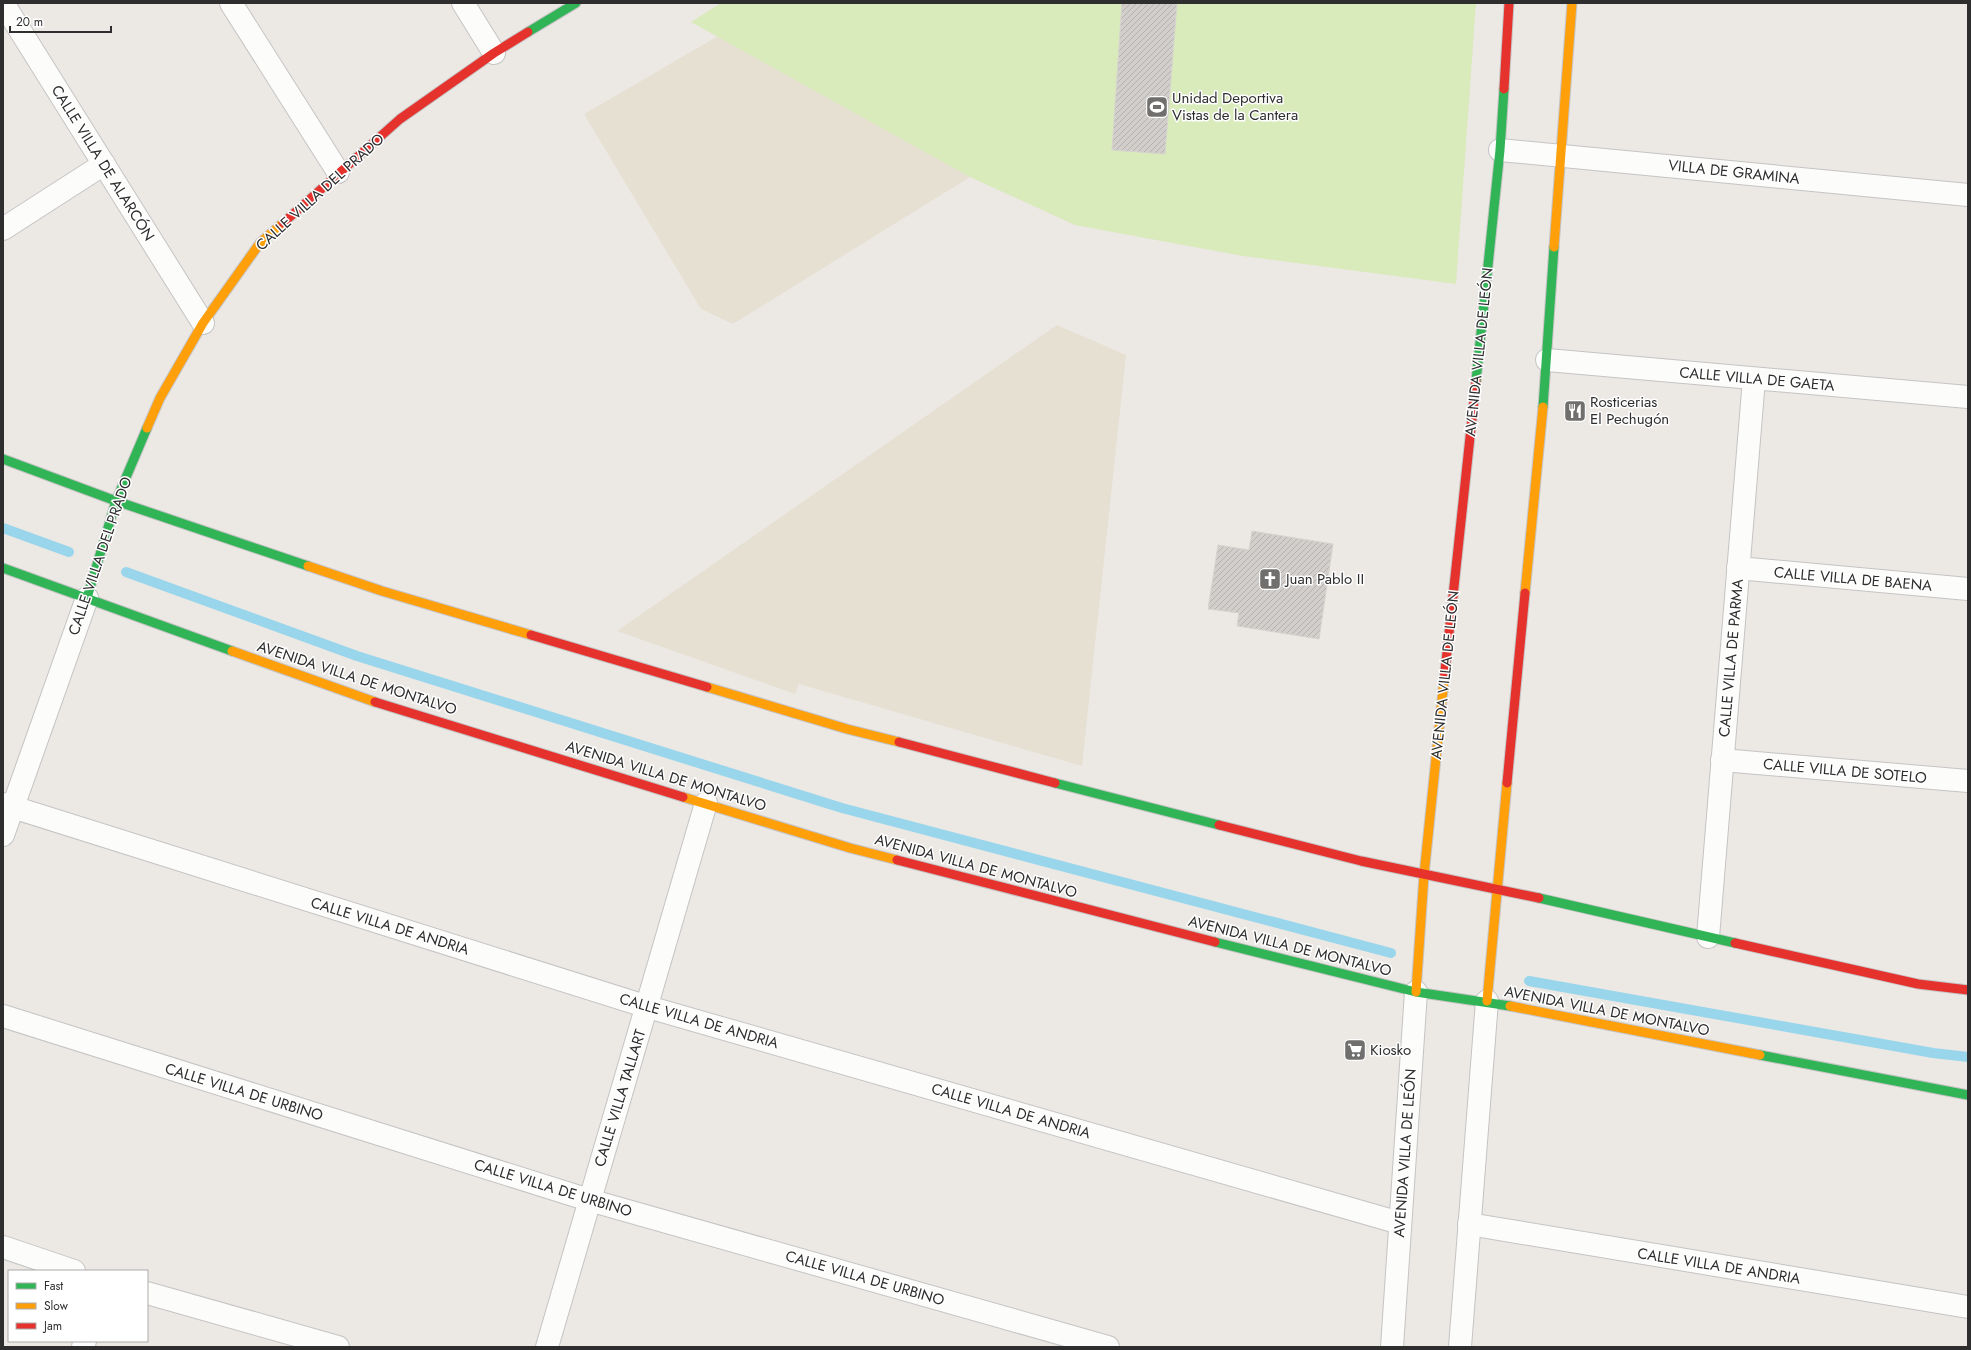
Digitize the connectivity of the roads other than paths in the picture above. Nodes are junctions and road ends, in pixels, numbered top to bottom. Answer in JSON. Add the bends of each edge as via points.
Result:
{"nodes":[{"id":1,"x":3,"y":3,"type":"edge"},
{"id":2,"x":231,"y":3,"type":"edge"},
{"id":3,"x":463,"y":3,"type":"edge"},
{"id":4,"x":576,"y":3,"type":"edge"},
{"id":5,"x":1509,"y":3,"type":"edge"},
{"id":6,"x":1572,"y":3,"type":"edge"},
{"id":7,"x":494,"y":53,"type":"junction"},
{"id":8,"x":1500,"y":150,"type":"junction"},
{"id":9,"x":1560,"y":155,"type":"junction"},
{"id":10,"x":104,"y":164,"type":"junction"},
{"id":11,"x":338,"y":172,"type":"junction"},
{"id":12,"x":1968,"y":195,"type":"edge"},
{"id":13,"x":3,"y":229,"type":"edge"},
{"id":14,"x":204,"y":323,"type":"junction"},
{"id":15,"x":1547,"y":360,"type":"junction"},
{"id":16,"x":1754,"y":379,"type":"junction"},
{"id":17,"x":1968,"y":397,"type":"edge"},
{"id":18,"x":3,"y":460,"type":"edge"},
{"id":19,"x":116,"y":501,"type":"junction"},
{"id":20,"x":3,"y":568,"type":"edge"},
{"id":21,"x":1738,"y":568,"type":"junction"},
{"id":22,"x":1968,"y":589,"type":"edge"},
{"id":23,"x":87,"y":598,"type":"junction"},
{"id":24,"x":1722,"y":760,"type":"junction"},
{"id":25,"x":1968,"y":781,"type":"edge"},
{"id":26,"x":706,"y":803,"type":"junction"},
{"id":27,"x":8,"y":806,"type":"edge"},
{"id":28,"x":3,"y":835,"type":"edge"},
{"id":29,"x":1424,"y":875,"type":"junction"},
{"id":30,"x":1499,"y":889,"type":"junction"},
{"id":31,"x":1708,"y":937,"type":"junction"},
{"id":32,"x":1968,"y":990,"type":"edge"},
{"id":33,"x":1416,"y":992,"type":"junction"},
{"id":34,"x":1487,"y":1001,"type":"junction"},
{"id":35,"x":648,"y":1007,"type":"junction"},
{"id":36,"x":3,"y":1016,"type":"edge"},
{"id":37,"x":1968,"y":1095,"type":"edge"},
{"id":38,"x":589,"y":1200,"type":"junction"},
{"id":39,"x":1400,"y":1223,"type":"junction"},
{"id":40,"x":1470,"y":1224,"type":"junction"},
{"id":41,"x":3,"y":1247,"type":"edge"},
{"id":42,"x":71,"y":1270,"type":"edge"},
{"id":43,"x":148,"y":1293,"type":"edge"},
{"id":44,"x":1968,"y":1307,"type":"edge"},
{"id":45,"x":287,"y":1340,"type":"edge"},
{"id":46,"x":338,"y":1347,"type":"edge"},
{"id":47,"x":547,"y":1347,"type":"edge"},
{"id":48,"x":1108,"y":1347,"type":"edge"},
{"id":49,"x":1392,"y":1347,"type":"edge"},
{"id":50,"x":1460,"y":1347,"type":"edge"}],
"edges":[{"from":1,"to":10,"type":"street","name":"CALLE VILLA DE ALARCÓN"},
{"from":2,"to":11,"type":"street"},
{"from":3,"to":7,"type":"street"},
{"from":4,"to":7,"type":"street","name":"CALLE VILLA DEL PRADO"},
{"from":5,"to":8,"type":"street","name":"AVENIDA VILLA DE LEÓN"},
{"from":6,"to":9,"type":"street"},
{"from":7,"to":11,"type":"street","name":"CALLE VILLA DEL PRADO","via":[[400,119]]},
{"from":8,"to":9,"type":"street","name":"VILLA DE GRAMINA"},
{"from":8,"to":29,"type":"street","name":"AVENIDA VILLA DE LEÓN"},
{"from":9,"to":12,"type":"street","name":"VILLA DE GRAMINA"},
{"from":9,"to":15,"type":"street"},
{"from":10,"to":13,"type":"street"},
{"from":10,"to":14,"type":"street","name":"CALLE VILLA DE ALARCÓN"},
{"from":11,"to":14,"type":"street","name":"CALLE VILLA DEL PRADO","via":[[260,243]]},
{"from":14,"to":19,"type":"street","name":"CALLE VILLA DEL PRADO","via":[[160,398]]},
{"from":15,"to":16,"type":"street","name":"CALLE VILLA DE GAETA"},
{"from":15,"to":30,"type":"street"},
{"from":16,"to":17,"type":"street","name":"CALLE VILLA DE GAETA"},
{"from":16,"to":21,"type":"street","name":"CALLE VILLA DE PARMA"},
{"from":18,"to":19,"type":"street"},
{"from":19,"to":23,"type":"street","name":"CALLE VILLA DEL PRADO"},
{"from":19,"to":29,"type":"street","via":[[382,591],[847,729]]},
{"from":20,"to":23,"type":"street","name":"AVENIDA VILLA DE MONTALVO"},
{"from":21,"to":22,"type":"street","name":"CALLE VILLA DE BAENA"},
{"from":21,"to":24,"type":"street","name":"CALLE VILLA DE PARMA"},
{"from":23,"to":26,"type":"street","name":"AVENIDA VILLA DE MONTALVO","via":[[341,691]]},
{"from":23,"to":27,"type":"street","name":"CALLE VILLA DEL PRADO"},
{"from":24,"to":25,"type":"street","name":"CALLE VILLA DE SOTELO"},
{"from":24,"to":31,"type":"street","name":"CALLE VILLA DE PARMA"},
{"from":26,"to":33,"type":"street","name":"AVENIDA VILLA DE MONTALVO","via":[[850,848]]},
{"from":26,"to":35,"type":"street","name":"CALLE VILLA TALLART"},
{"from":27,"to":28,"type":"street","name":"CALLE VILLA DEL PRADO"},
{"from":27,"to":35,"type":"street","name":"CALLE VILLA DE ANDRIA"},
{"from":29,"to":30,"type":"street"},
{"from":29,"to":33,"type":"street","name":"AVENIDA VILLA DE LEÓN"},
{"from":30,"to":31,"type":"street"},
{"from":30,"to":34,"type":"street"},
{"from":31,"to":32,"type":"street","via":[[1918,984]]},
{"from":33,"to":34,"type":"street","name":"AVENIDA VILLA DE MONTALVO"},
{"from":33,"to":39,"type":"street","name":"AVENIDA VILLA DE LEÓN"},
{"from":34,"to":37,"type":"street","name":"AVENIDA VILLA DE MONTALVO"},
{"from":34,"to":40,"type":"street"},
{"from":35,"to":38,"type":"street","name":"CALLE VILLA TALLART"},
{"from":35,"to":39,"type":"street","name":"CALLE VILLA DE ANDRIA"},
{"from":36,"to":38,"type":"street","name":"CALLE VILLA DE URBINO"},
{"from":38,"to":47,"type":"street","name":"CALLE VILLA TALLART"},
{"from":38,"to":48,"type":"street","name":"CALLE VILLA DE URBINO"},
{"from":39,"to":49,"type":"street","name":"AVENIDA VILLA DE LEÓN"},
{"from":40,"to":44,"type":"street","name":"CALLE VILLA DE ANDRIA"},
{"from":40,"to":50,"type":"street"},
{"from":41,"to":42,"type":"street"},
{"from":43,"to":45,"type":"street"},
{"from":45,"to":46,"type":"street"}]}
